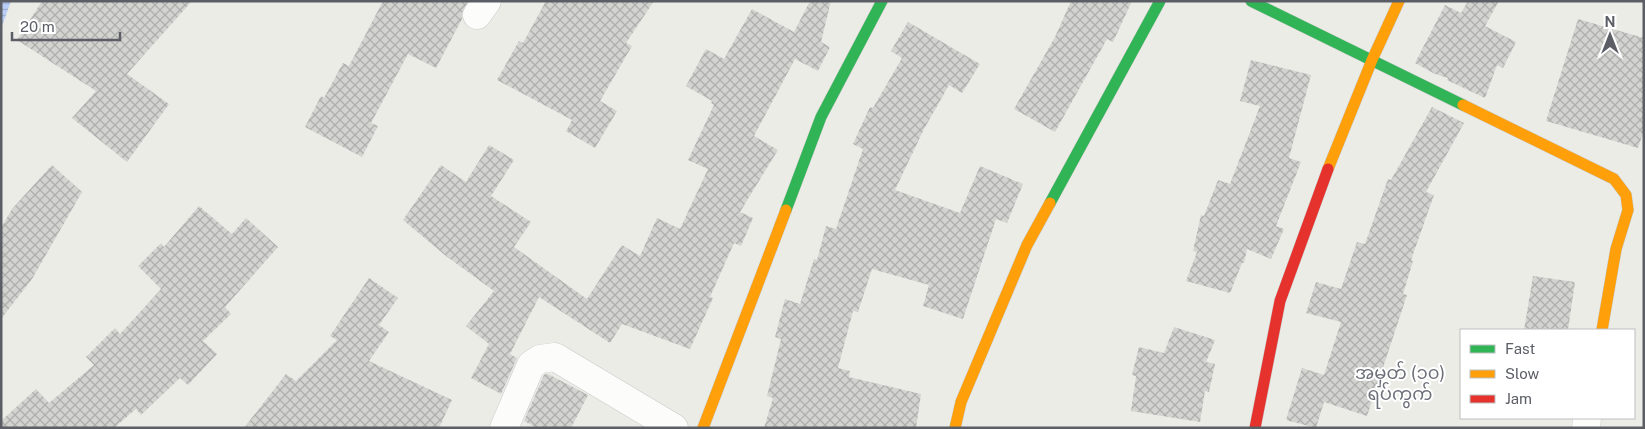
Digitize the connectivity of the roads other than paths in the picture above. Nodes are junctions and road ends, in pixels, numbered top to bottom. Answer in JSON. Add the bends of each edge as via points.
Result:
{"nodes":[{"id":1,"x":882,"y":1,"type":"edge"},
{"id":2,"x":1160,"y":1,"type":"edge"},
{"id":3,"x":1251,"y":1,"type":"edge"},
{"id":4,"x":1399,"y":1,"type":"edge"},
{"id":5,"x":1372,"y":60,"type":"junction"},
{"id":6,"x":1602,"y":329,"type":"edge"},
{"id":7,"x":504,"y":428,"type":"edge"},
{"id":8,"x":674,"y":428,"type":"edge"},
{"id":9,"x":703,"y":428,"type":"edge"},
{"id":10,"x":954,"y":428,"type":"edge"},
{"id":11,"x":1255,"y":428,"type":"edge"}],
"edges":[{"from":1,"to":9,"type":"street","via":[[821,117]]},
{"from":2,"to":10,"type":"street","via":[[1027,245],[961,402]]},
{"from":3,"to":5,"type":"street"},
{"from":4,"to":5,"type":"street"},
{"from":5,"to":6,"type":"street","via":[[1614,178],[1626,195],[1628,210],[1616,249]]},
{"from":5,"to":11,"type":"street","via":[[1335,148],[1280,301]]},
{"from":7,"to":8,"type":"street","via":[[531,365],[540,359],[555,357]]}]}
